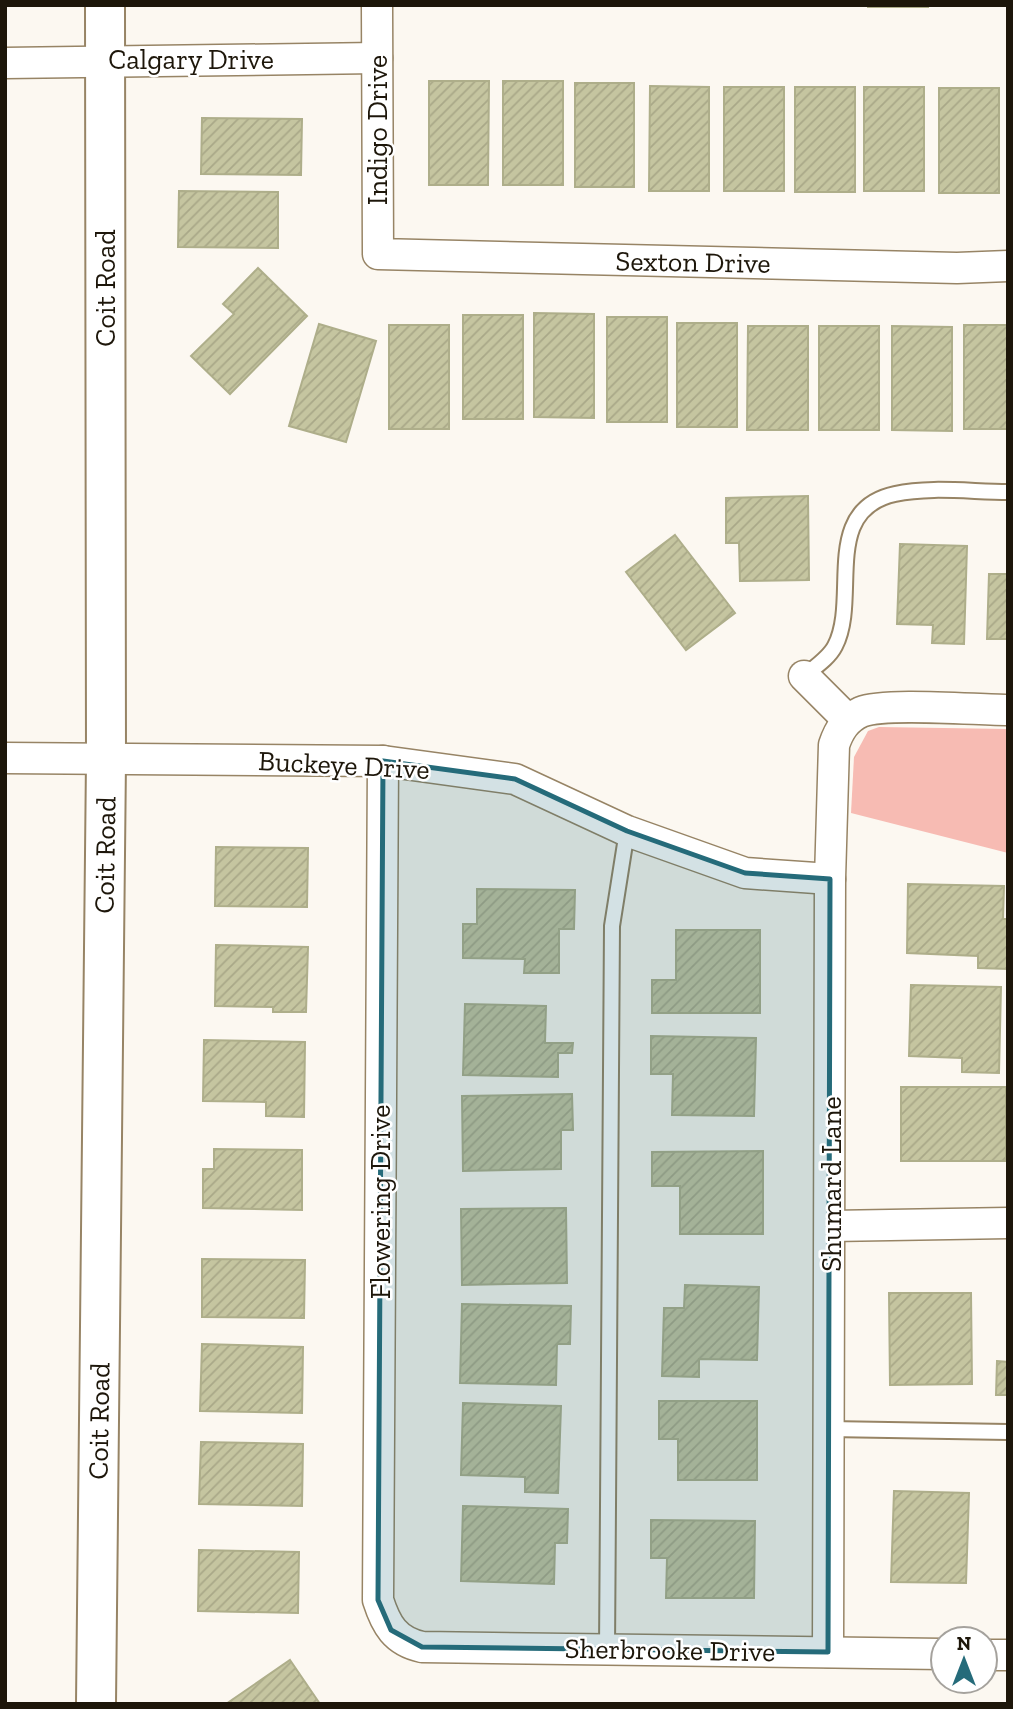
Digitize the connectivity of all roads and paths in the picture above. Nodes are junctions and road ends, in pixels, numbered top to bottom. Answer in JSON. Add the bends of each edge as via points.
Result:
{"nodes":[{"id":1,"x":105,"y":5,"type":"edge"},
{"id":2,"x":377,"y":5,"type":"edge"},
{"id":3,"x":377,"y":58,"type":"junction"},
{"id":4,"x":105,"y":59,"type":"junction"},
{"id":5,"x":5,"y":63,"type":"edge"},
{"id":6,"x":378,"y":254,"type":"joint"},
{"id":7,"x":1008,"y":266,"type":"edge"},
{"id":8,"x":1008,"y":492,"type":"edge"},
{"id":9,"x":804,"y":676,"type":"joint"},
{"id":10,"x":1008,"y":710,"type":"edge"},
{"id":11,"x":848,"y":720,"type":"junction"},
{"id":12,"x":5,"y":758,"type":"edge"},
{"id":13,"x":106,"y":760,"type":"junction"},
{"id":14,"x":383,"y":761,"type":"junction"},
{"id":15,"x":627,"y":831,"type":"junction"},
{"id":16,"x":830,"y":879,"type":"junction"},
{"id":17,"x":1008,"y":1223,"type":"edge"},
{"id":18,"x":831,"y":1226,"type":"junction"},
{"id":19,"x":830,"y":1429,"type":"junction"},
{"id":20,"x":1008,"y":1432,"type":"edge"},
{"id":21,"x":399,"y":1638,"type":"joint"},
{"id":22,"x":607,"y":1650,"type":"junction"},
{"id":23,"x":828,"y":1652,"type":"junction"},
{"id":24,"x":929,"y":1654,"type":"edge"},
{"id":25,"x":96,"y":1704,"type":"edge"}],
"edges":[{"from":1,"to":4,"type":"main road","name":"Coit Road"},
{"from":2,"to":3,"type":"street","name":"Indigo Drive"},
{"from":3,"to":4,"type":"street","name":"Calgary Drive"},
{"from":3,"to":6,"type":"street","name":"Indigo Drive"},
{"from":4,"to":5,"type":"street","name":"Calgary Drive"},
{"from":4,"to":13,"type":"main road","name":"Coit Road"},
{"from":6,"to":7,"type":"street","name":"Sexton Drive"},
{"from":8,"to":9,"type":"lane","via":[[909,492],[875,502],[860,514],[848,544],[835,647]]},
{"from":9,"to":11,"type":"street"},
{"from":10,"to":11,"type":"street","via":[[873,708]]},
{"from":11,"to":16,"type":"street","name":"Shumard Lane","via":[[834,745]]},
{"from":12,"to":13,"type":"street","name":"Buckeye Drive"},
{"from":13,"to":14,"type":"street","name":"Buckeye Drive"},
{"from":13,"to":25,"type":"main road","name":"Coit Road"},
{"from":14,"to":15,"type":"street","name":"Buckeye Drive","via":[[515,779]]},
{"from":14,"to":21,"type":"street","name":"Flowering Drive","via":[[378,1600],[385,1620]]},
{"from":15,"to":16,"type":"street","name":"Buckeye Drive","via":[[745,873]]},
{"from":15,"to":22,"type":"lane","via":[[612,926]]},
{"from":16,"to":18,"type":"street","name":"Shumard Lane"},
{"from":17,"to":18,"type":"street"},
{"from":18,"to":19,"type":"street","name":"Shumard Lane"},
{"from":19,"to":20,"type":"lane"},
{"from":19,"to":23,"type":"street","name":"Shumard Lane"},
{"from":21,"to":22,"type":"street","name":"Sherbrooke Drive","via":[[422,1647]]},
{"from":22,"to":23,"type":"street","name":"Sherbrooke Drive"},
{"from":23,"to":24,"type":"street","name":"Sherbrooke Drive"}]}
